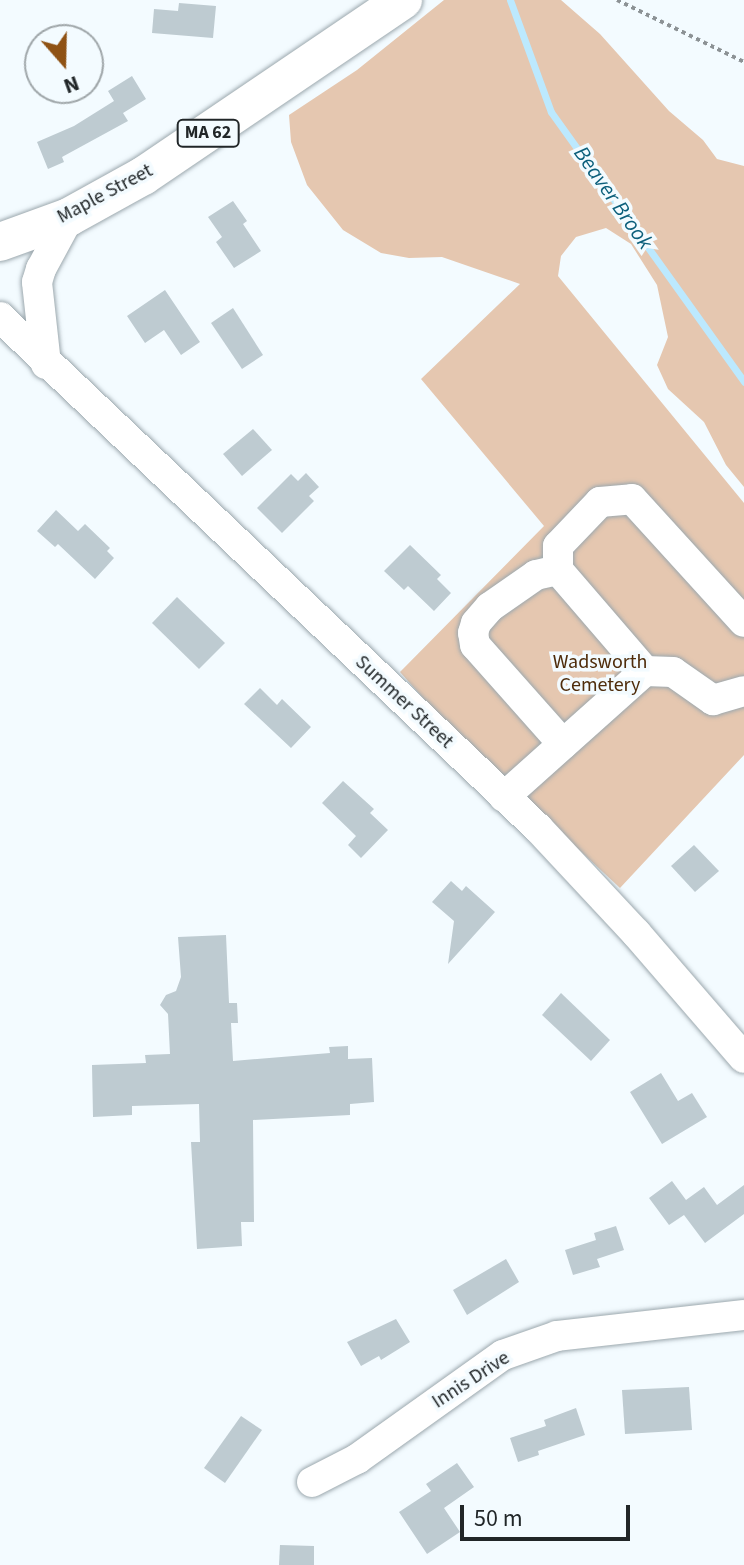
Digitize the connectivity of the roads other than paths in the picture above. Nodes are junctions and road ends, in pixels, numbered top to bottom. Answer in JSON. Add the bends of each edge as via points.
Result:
{"nodes":[{"id":1,"x":403,"y":0,"type":"edge"},
{"id":2,"x":69,"y":217,"type":"junction"},
{"id":3,"x":0,"y":242,"type":"edge"},
{"id":4,"x":0,"y":317,"type":"edge"},
{"id":5,"x":46,"y":364,"type":"junction"},
{"id":6,"x":558,"y":570,"type":"junction"},
{"id":7,"x":744,"y":622,"type":"edge"},
{"id":8,"x":645,"y":671,"type":"junction"},
{"id":9,"x":744,"y":691,"type":"edge"},
{"id":10,"x":563,"y":744,"type":"junction"},
{"id":11,"x":504,"y":797,"type":"junction"},
{"id":12,"x":744,"y":1058,"type":"edge"},
{"id":13,"x":744,"y":1315,"type":"edge"},
{"id":14,"x":312,"y":1482,"type":"dead end"}],
"edges":[{"from":1,"to":2,"type":"main road","name":"Maple Street","number":"MA 62","via":[[143,176]]},
{"from":2,"to":3,"type":"main road","name":"Maple Street","number":"MA 62"},
{"from":2,"to":5,"type":"street","via":[[37,282]]},
{"from":4,"to":5,"type":"street","name":"Summer Street"},
{"from":5,"to":11,"type":"street","name":"Summer Street"},
{"from":6,"to":7,"type":"street","via":[[558,546],[600,502],[632,499]]},
{"from":6,"to":8,"type":"street"},
{"from":6,"to":10,"type":"street","via":[[536,575],[490,607],[476,623],[475,645]]},
{"from":8,"to":9,"type":"street","via":[[673,672],[713,700]]},
{"from":8,"to":10,"type":"street"},
{"from":10,"to":11,"type":"street"},
{"from":11,"to":12,"type":"street","name":"Summer Street","via":[[636,933]]},
{"from":13,"to":14,"type":"street","name":"Innis Drive","via":[[557,1336],[503,1355],[357,1459]]}]}
